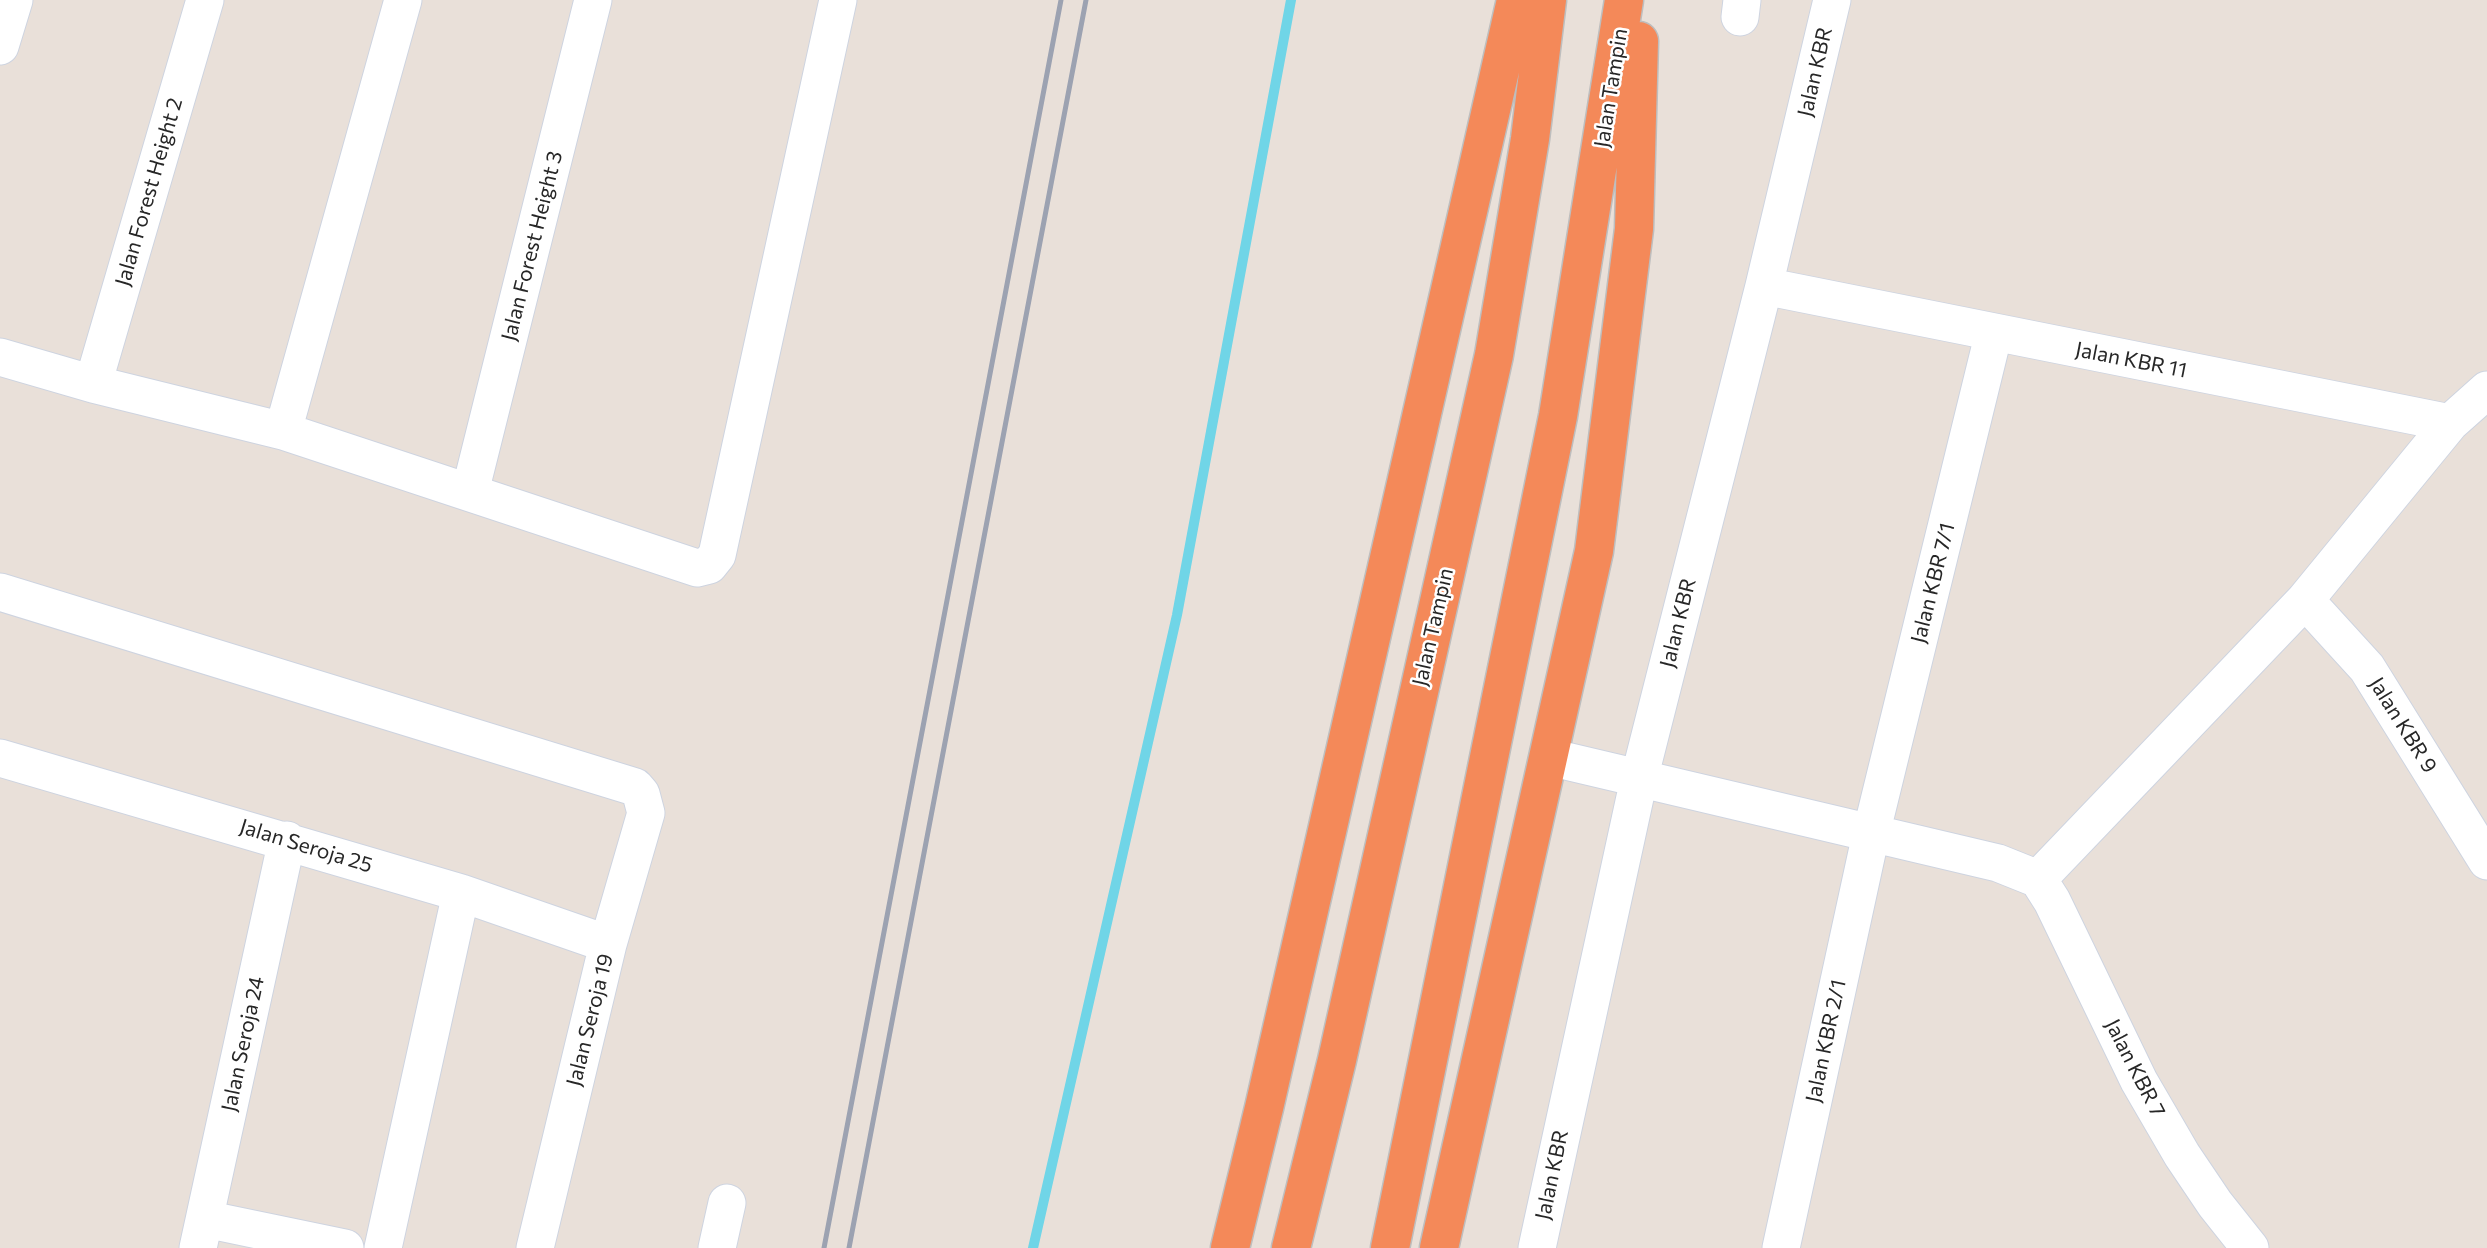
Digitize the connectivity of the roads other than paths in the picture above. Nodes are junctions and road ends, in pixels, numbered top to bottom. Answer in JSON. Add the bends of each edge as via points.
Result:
{"nodes":[{"id":1,"x":14,"y":0,"type":"edge"},
{"id":2,"x":205,"y":0,"type":"edge"},
{"id":3,"x":404,"y":0,"type":"edge"},
{"id":4,"x":593,"y":0,"type":"edge"},
{"id":5,"x":838,"y":0,"type":"edge"},
{"id":6,"x":1516,"y":0,"type":"edge"},
{"id":7,"x":1547,"y":0,"type":"edge"},
{"id":8,"x":1624,"y":0,"type":"edge"},
{"id":9,"x":1640,"y":0,"type":"edge"},
{"id":10,"x":1832,"y":0,"type":"edge"},
{"id":11,"x":0,"y":46,"type":"edge"},
{"id":12,"x":1764,"y":286,"type":"junction"},
{"id":13,"x":1994,"y":332,"type":"junction"},
{"id":14,"x":0,"y":357,"type":"edge"},
{"id":15,"x":93,"y":384,"type":"junction"},
{"id":16,"x":2487,"y":390,"type":"edge"},
{"id":17,"x":2450,"y":423,"type":"junction"},
{"id":18,"x":283,"y":431,"type":"junction"},
{"id":19,"x":470,"y":492,"type":"junction"},
{"id":20,"x":0,"y":593,"type":"edge"},
{"id":21,"x":2305,"y":600,"type":"junction"},
{"id":22,"x":1549,"y":757,"type":"junction"},
{"id":23,"x":0,"y":758,"type":"edge"},
{"id":24,"x":1639,"y":779,"type":"junction"},
{"id":25,"x":1871,"y":834,"type":"junction"},
{"id":26,"x":287,"y":840,"type":"junction"},
{"id":27,"x":2487,"y":861,"type":"edge"},
{"id":28,"x":2038,"y":879,"type":"junction"},
{"id":29,"x":461,"y":893,"type":"junction"},
{"id":30,"x":608,"y":944,"type":"junction"},
{"id":31,"x":727,"y":1203,"type":"dead end"},
{"id":32,"x":202,"y":1234,"type":"edge"},
{"id":33,"x":345,"y":1248,"type":"edge"},
{"id":34,"x":383,"y":1248,"type":"edge"},
{"id":35,"x":535,"y":1248,"type":"edge"},
{"id":36,"x":718,"y":1248,"type":"edge"},
{"id":37,"x":1230,"y":1248,"type":"edge"},
{"id":38,"x":1291,"y":1248,"type":"edge"},
{"id":39,"x":1390,"y":1248,"type":"edge"},
{"id":40,"x":1439,"y":1248,"type":"edge"},
{"id":41,"x":1536,"y":1248,"type":"edge"},
{"id":42,"x":1781,"y":1248,"type":"edge"},
{"id":43,"x":2250,"y":1248,"type":"edge"}],
"edges":[{"from":1,"to":11,"type":"street"},
{"from":2,"to":15,"type":"street","name":"Jalan Forest Height 2"},
{"from":3,"to":18,"type":"street"},
{"from":4,"to":19,"type":"street","name":"Jalan Forest Height 3"},
{"from":5,"to":19,"type":"street","via":[[714,562],[696,568]]},
{"from":6,"to":37,"type":"highway"},
{"from":7,"to":38,"type":"highway","name":"Jalan Tampin","via":[[1530,139],[1494,355]]},
{"from":8,"to":39,"type":"highway","name":"Jalan Tampin","via":[[1558,416]]},
{"from":9,"to":22,"type":"highway","via":[[1631,256],[1594,551]]},
{"from":10,"to":12,"type":"street","name":"Jalan KBR"},
{"from":12,"to":13,"type":"street","name":"Jalan KBR 11"},
{"from":12,"to":24,"type":"street","name":"Jalan KBR"},
{"from":13,"to":17,"type":"street","name":"Jalan KBR 11"},
{"from":13,"to":25,"type":"street","name":"Jalan KBR 7/1"},
{"from":14,"to":15,"type":"street"},
{"from":15,"to":18,"type":"street"},
{"from":16,"to":17,"type":"street"},
{"from":17,"to":21,"type":"street"},
{"from":18,"to":19,"type":"street"},
{"from":20,"to":30,"type":"street","name":"Jalan Seroja 19","via":[[635,787],[646,813]]},
{"from":21,"to":27,"type":"street","name":"Jalan KBR 9","via":[[2367,668]]},
{"from":21,"to":28,"type":"street"},
{"from":22,"to":24,"type":"street"},
{"from":22,"to":40,"type":"highway"},
{"from":23,"to":26,"type":"street","name":"Jalan Seroja 25"},
{"from":24,"to":25,"type":"street"},
{"from":24,"to":41,"type":"street","name":"Jalan KBR"},
{"from":25,"to":28,"type":"street","via":[[1998,863]]},
{"from":25,"to":42,"type":"street","name":"Jalan KBR 2/1"},
{"from":26,"to":29,"type":"street","name":"Jalan Seroja 25"},
{"from":26,"to":32,"type":"street","name":"Jalan Seroja 24"},
{"from":28,"to":43,"type":"street","name":"Jalan KBR 7","via":[[2182,1155]]},
{"from":29,"to":30,"type":"street","name":"Jalan Seroja 25"},
{"from":29,"to":34,"type":"street"},
{"from":30,"to":35,"type":"street","name":"Jalan Seroja 19"},
{"from":31,"to":36,"type":"street"},
{"from":32,"to":33,"type":"street"}]}
